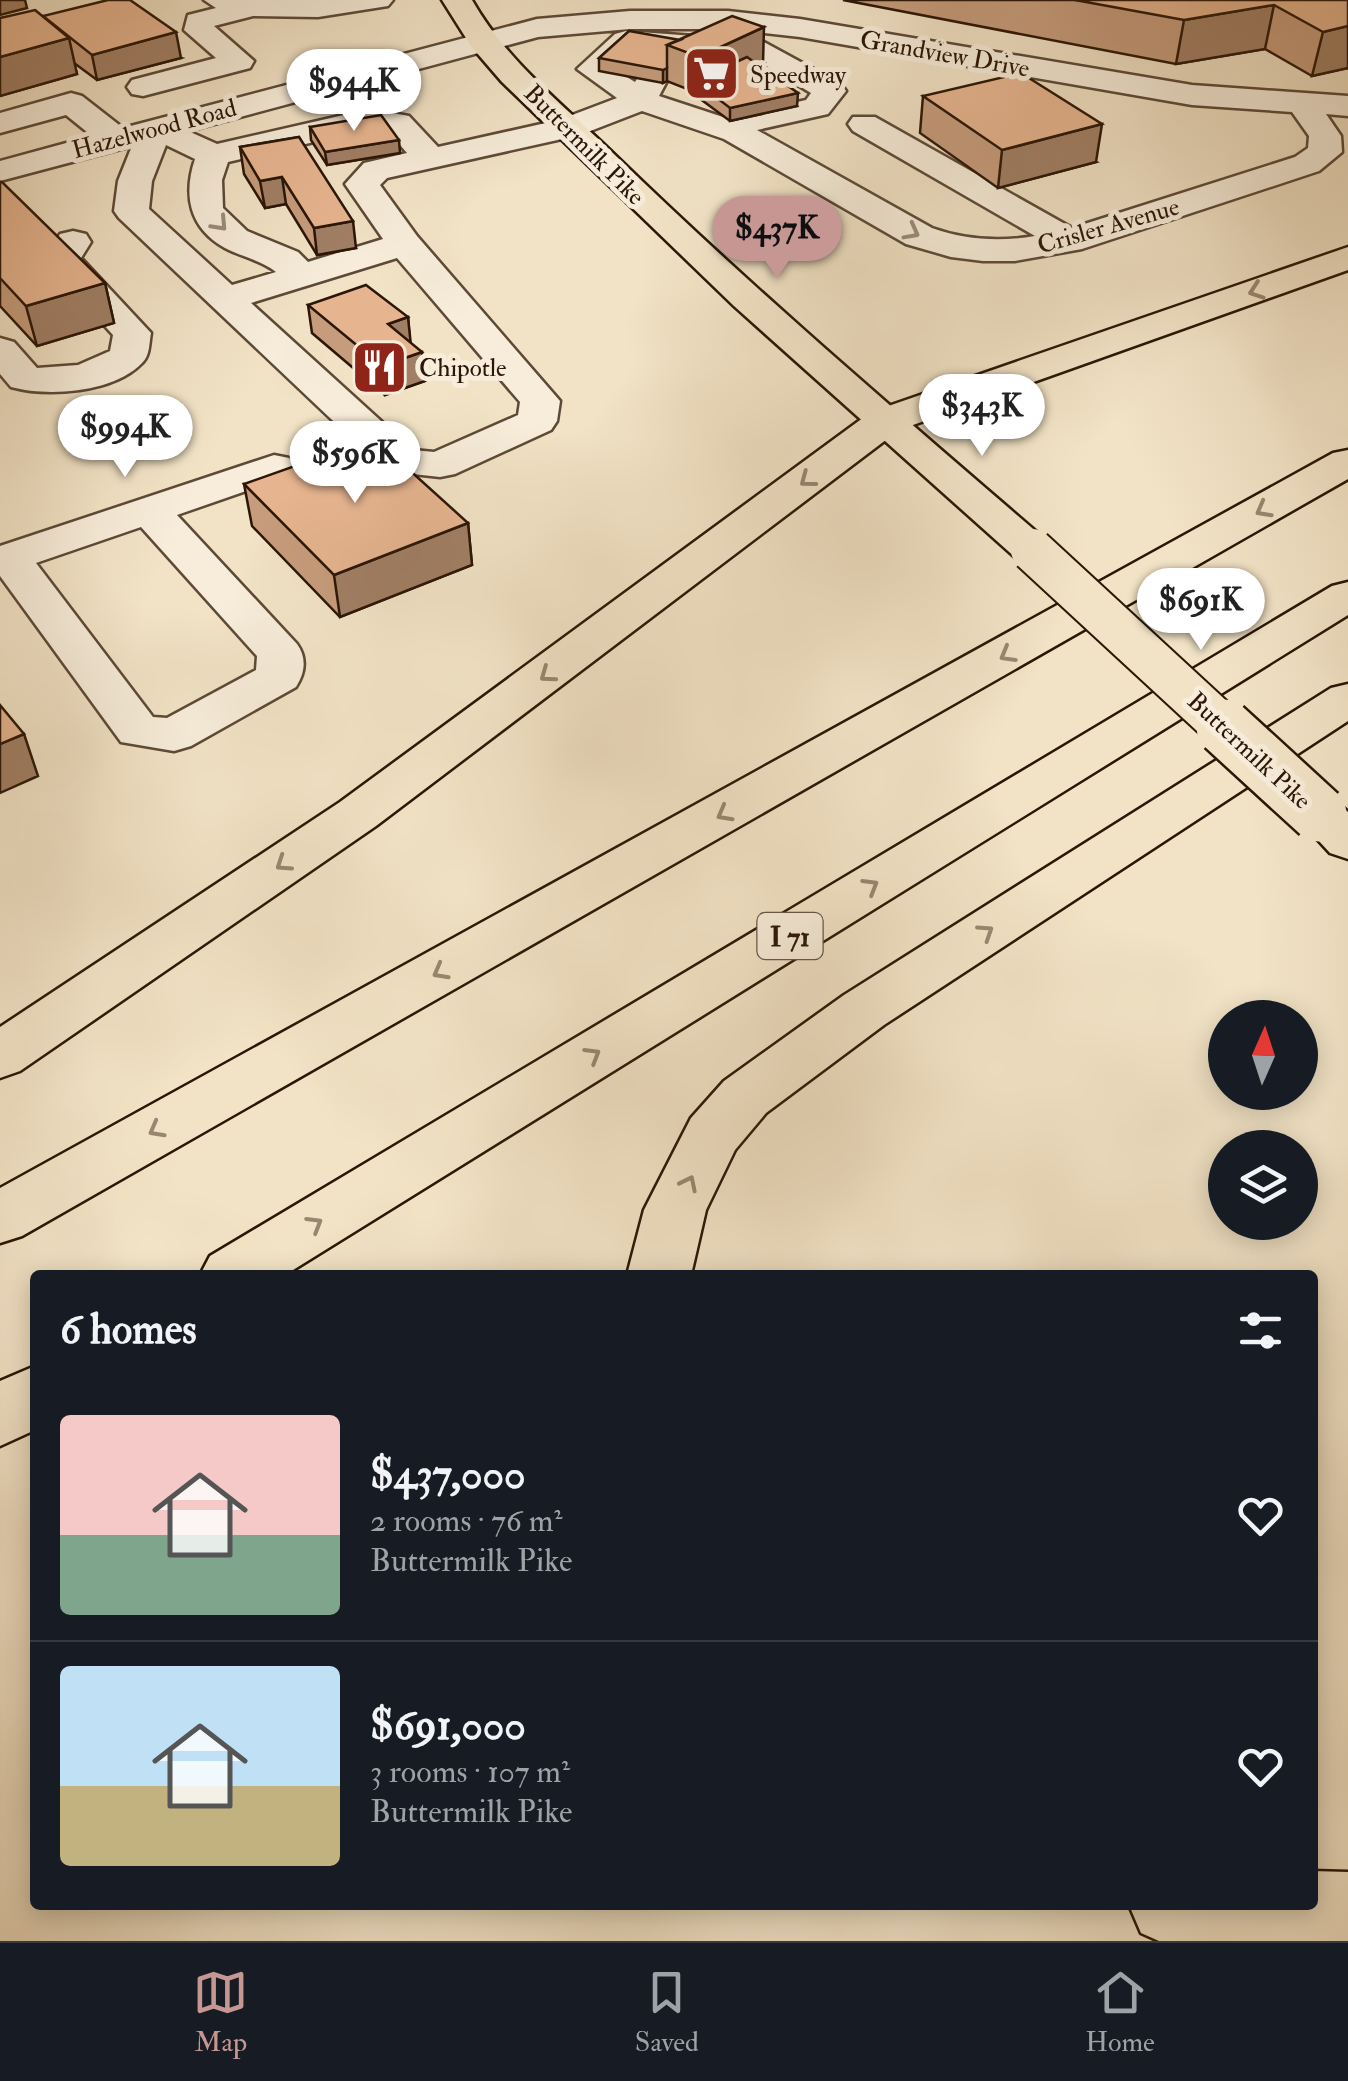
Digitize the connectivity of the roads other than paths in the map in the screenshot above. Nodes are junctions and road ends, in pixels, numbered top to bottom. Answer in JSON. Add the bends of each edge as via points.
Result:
{"nodes":[{"id":1,"x":378,"y":0,"type":"edge"},
{"id":2,"x":457,"y":0,"type":"edge"},
{"id":3,"x":796,"y":0,"type":"edge"},
{"id":4,"x":233,"y":4,"type":"edge"},
{"id":5,"x":686,"y":38,"type":"junction"},
{"id":6,"x":482,"y":43,"type":"junction"},
{"id":7,"x":239,"y":61,"type":"junction"},
{"id":8,"x":1348,"y":76,"type":"edge"},
{"id":9,"x":813,"y":80,"type":"junction"},
{"id":10,"x":774,"y":90,"type":"edge"},
{"id":11,"x":646,"y":91,"type":"junction"},
{"id":12,"x":280,"y":94,"type":"junction"},
{"id":13,"x":1303,"y":105,"type":"junction"},
{"id":14,"x":1348,"y":106,"type":"edge"},
{"id":15,"x":714,"y":120,"type":"junction"},
{"id":16,"x":0,"y":123,"type":"edge"},
{"id":17,"x":864,"y":124,"type":"dead end"},
{"id":18,"x":169,"y":125,"type":"junction"},
{"id":19,"x":327,"y":128,"type":"junction"},
{"id":20,"x":568,"y":128,"type":"junction"},
{"id":21,"x":116,"y":139,"type":"junction"},
{"id":22,"x":214,"y":154,"type":"junction"},
{"id":23,"x":429,"y":158,"type":"junction"},
{"id":24,"x":4,"y":164,"type":"edge"},
{"id":25,"x":1069,"y":241,"type":"junction"},
{"id":26,"x":73,"y":242,"type":"dead end"},
{"id":27,"x":404,"y":244,"type":"junction"},
{"id":28,"x":1348,"y":258,"type":"edge"},
{"id":29,"x":294,"y":268,"type":"junction"},
{"id":30,"x":225,"y":299,"type":"junction"},
{"id":31,"x":4,"y":354,"type":"edge"},
{"id":32,"x":884,"y":421,"type":"junction"},
{"id":33,"x":1348,"y":462,"type":"edge"},
{"id":34,"x":274,"y":467,"type":"dead end"},
{"id":35,"x":149,"y":510,"type":"junction"},
{"id":36,"x":4,"y":560,"type":"edge"},
{"id":37,"x":1348,"y":596,"type":"edge"},
{"id":38,"x":1348,"y":699,"type":"edge"},
{"id":39,"x":1333,"y":827,"type":"edge"},
{"id":40,"x":0,"y":1056,"type":"edge"},
{"id":41,"x":0,"y":1218,"type":"edge"},
{"id":42,"x":240,"y":1270,"type":"edge"},
{"id":43,"x":660,"y":1270,"type":"edge"},
{"id":44,"x":30,"y":1398,"type":"edge"},
{"id":45,"x":0,"y":1416,"type":"edge"},
{"id":46,"x":1297,"y":1910,"type":"edge"},
{"id":47,"x":1348,"y":1912,"type":"edge"}],
"edges":[{"from":1,"to":4,"type":"street","via":[[286,10]]},
{"from":2,"to":6,"type":"main road","name":"Buttermilk Pike"},
{"from":3,"to":8,"type":"street","via":[[1242,77],[1291,82]]},
{"from":4,"to":7,"type":"street","via":[[200,20],[199,30]]},
{"from":5,"to":6,"type":"street","name":"Grandview Drive","via":[[571,23]]},
{"from":5,"to":9,"type":"street","via":[[762,50]]},
{"from":5,"to":11,"type":"street","name":"Crisler Avenue","via":[[626,40],[592,69]]},
{"from":5,"to":13,"type":"street","name":"Grandview Drive","via":[[800,28],[1192,95]]},
{"from":6,"to":12,"type":"street","name":"Hazelwood Road"},
{"from":6,"to":20,"type":"main road","name":"Buttermilk Pike"},
{"from":7,"to":12,"type":"street"},
{"from":7,"to":18,"type":"street","via":[[143,87]]},
{"from":9,"to":10,"type":"street"},
{"from":9,"to":15,"type":"street","via":[[830,91],[817,107]]},
{"from":11,"to":15,"type":"street","name":"Crisler Avenue"},
{"from":11,"to":20,"type":"street"},
{"from":12,"to":18,"type":"street","name":"Hazelwood Road"},
{"from":12,"to":19,"type":"street"},
{"from":13,"to":14,"type":"street","name":"Grandview Drive"},
{"from":13,"to":25,"type":"street","name":"Crisler Avenue","via":[[1325,136],[1326,152],[1307,164]]},
{"from":15,"to":25,"type":"street","name":"Crisler Avenue","one_way":true,"via":[[939,245],[1024,250]]},
{"from":16,"to":21,"type":"street","via":[[72,103]]},
{"from":17,"to":25,"type":"street"},
{"from":18,"to":21,"type":"street","name":"Hazelwood Road"},
{"from":18,"to":22,"type":"street"},
{"from":18,"to":30,"type":"street","via":[[134,181],[131,211]]},
{"from":19,"to":22,"type":"street"},
{"from":19,"to":23,"type":"street","via":[[370,119],[398,123]]},
{"from":20,"to":23,"type":"street"},
{"from":20,"to":32,"type":"main road","name":"Buttermilk Pike"},
{"from":21,"to":24,"type":"street","name":"Hazelwood Road"},
{"from":22,"to":29,"type":"street","one_way":true,"via":[[204,180],[206,210],[234,239]]},
{"from":23,"to":27,"type":"street","via":[[376,170],[362,184]]},
{"from":26,"to":31,"type":"street","via":[[62,258],[122,323],[68,358],[42,362]]},
{"from":27,"to":29,"type":"street"},
{"from":27,"to":30,"type":"street","via":[[540,401],[537,422],[440,465],[400,462]]},
{"from":28,"to":32,"type":"main road","one_way":true},
{"from":29,"to":30,"type":"street"},
{"from":32,"to":39,"type":"main road","name":"Buttermilk Pike","bridge":true},
{"from":32,"to":40,"type":"main road","one_way":true,"via":[[358,814]]},
{"from":33,"to":41,"type":"main road","one_way":true},
{"from":34,"to":35,"type":"street"},
{"from":35,"to":36,"type":"street"},
{"from":35,"to":36,"type":"street","via":[[281,654],[279,677],[174,734],[138,731]]},
{"from":42,"to":37,"type":"main road","number":"I 71","one_way":true},
{"from":43,"to":38,"type":"main road","one_way":true,"via":[[683,1195],[712,1135],[745,1098],[864,1010]]},
{"from":44,"to":45,"type":"main road"},
{"from":46,"to":47,"type":"main road"}]}
